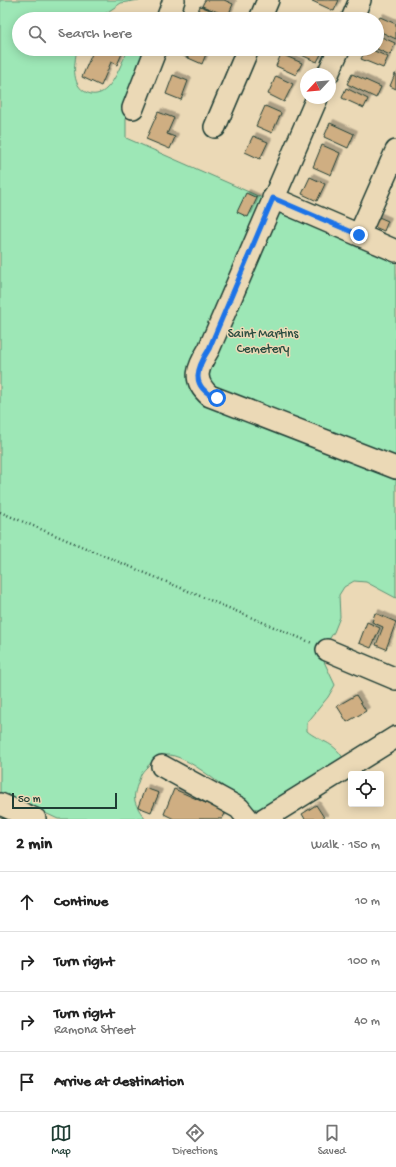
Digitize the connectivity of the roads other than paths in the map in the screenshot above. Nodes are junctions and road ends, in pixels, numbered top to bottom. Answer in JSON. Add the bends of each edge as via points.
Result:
{"nodes":[{"id":1,"x":174,"y":0,"type":"edge"},
{"id":2,"x":268,"y":0,"type":"edge"},
{"id":3,"x":360,"y":0,"type":"edge"},
{"id":4,"x":170,"y":12,"type":"edge"},
{"id":5,"x":263,"y":12,"type":"edge"},
{"id":6,"x":355,"y":12,"type":"edge"},
{"id":7,"x":153,"y":56,"type":"edge"},
{"id":8,"x":245,"y":56,"type":"edge"},
{"id":9,"x":336,"y":56,"type":"edge"},
{"id":10,"x":331,"y":68,"type":"edge"},
{"id":11,"x":314,"y":104,"type":"edge"},
{"id":12,"x":133,"y":108,"type":"dead end"},
{"id":13,"x":215,"y":128,"type":"dead end"},
{"id":14,"x":396,"y":151,"type":"edge"},
{"id":15,"x":273,"y":198,"type":"junction"},
{"id":16,"x":359,"y":235,"type":"junction"},
{"id":17,"x":396,"y":251,"type":"edge"},
{"id":18,"x":396,"y":468,"type":"edge"},
{"id":19,"x":327,"y":650,"type":"road end"},
{"id":20,"x":396,"y":679,"type":"edge"},
{"id":21,"x":396,"y":737,"type":"edge"},
{"id":22,"x":162,"y":766,"type":"dead end"},
{"id":23,"x":0,"y":804,"type":"edge"},
{"id":24,"x":35,"y":819,"type":"edge"},
{"id":25,"x":248,"y":819,"type":"edge"},
{"id":26,"x":264,"y":819,"type":"edge"}],
"edges":[{"from":1,"to":4,"type":"street"},
{"from":2,"to":5,"type":"street"},
{"from":3,"to":6,"type":"street"},
{"from":7,"to":12,"type":"street"},
{"from":8,"to":13,"type":"street"},
{"from":9,"to":10,"type":"street"},
{"from":11,"to":15,"type":"street"},
{"from":14,"to":16,"type":"street"},
{"from":15,"to":16,"type":"street"},
{"from":15,"to":18,"type":"street","via":[[209,349],[199,364],[200,385],[217,398]]},
{"from":16,"to":17,"type":"street"},
{"from":19,"to":20,"type":"street"},
{"from":21,"to":26,"type":"street"},
{"from":22,"to":25,"type":"street","via":[[240,808]]},
{"from":23,"to":24,"type":"street"}]}
